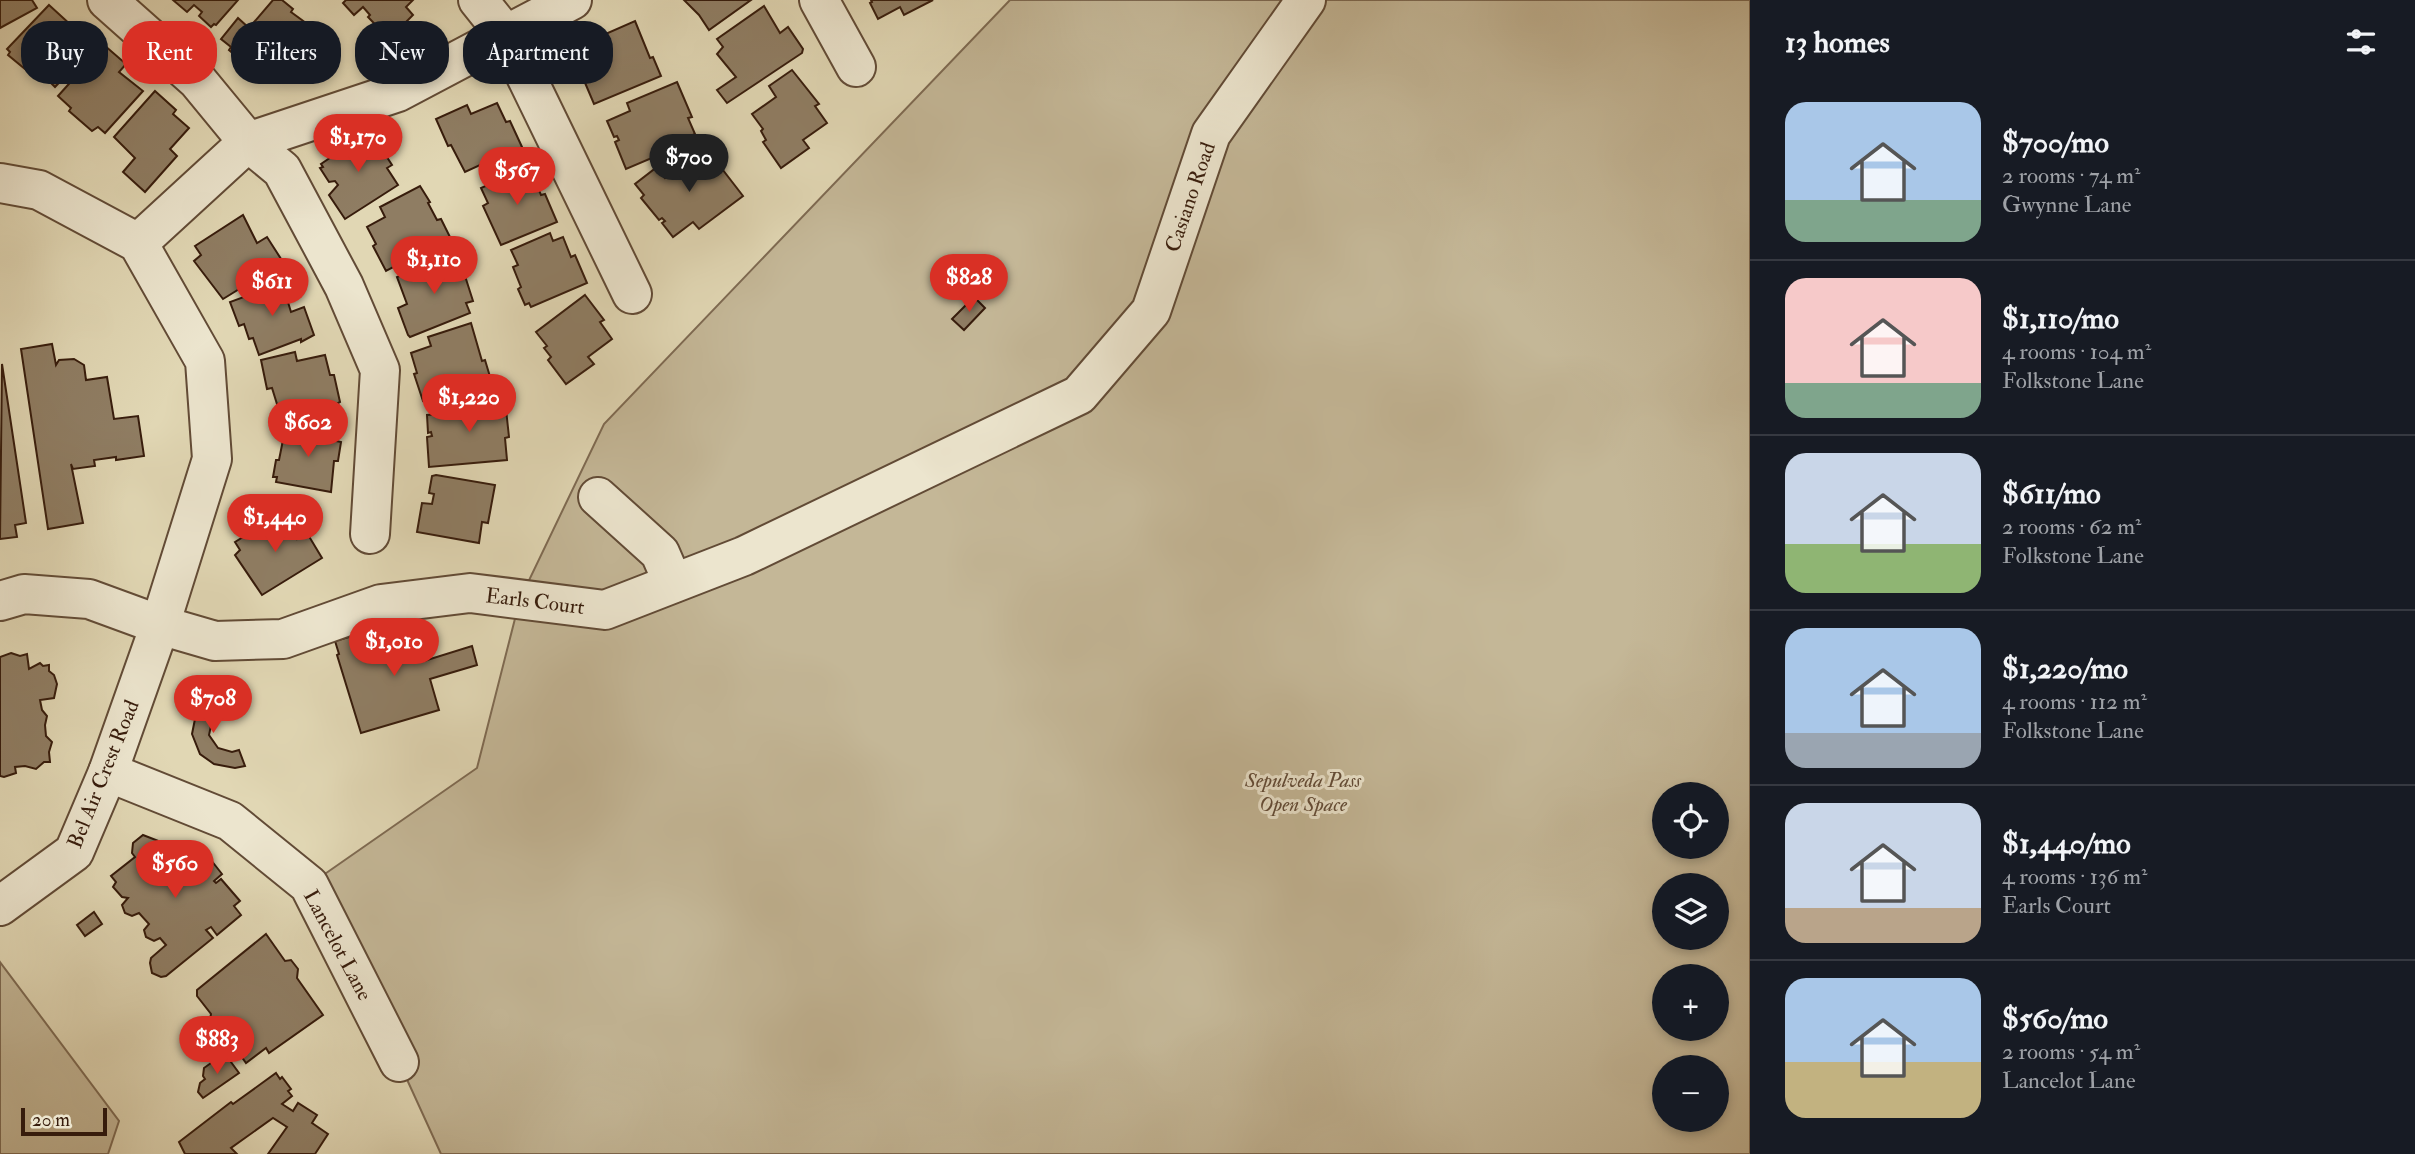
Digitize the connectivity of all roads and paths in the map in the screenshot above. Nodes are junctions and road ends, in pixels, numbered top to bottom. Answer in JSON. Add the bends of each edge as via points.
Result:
{"nodes":[{"id":1,"x":107,"y":0,"type":"edge"},
{"id":2,"x":478,"y":0,"type":"edge"},
{"id":3,"x":572,"y":0,"type":"edge"},
{"id":4,"x":819,"y":0,"type":"edge"},
{"id":5,"x":1306,"y":0,"type":"edge"},
{"id":6,"x":495,"y":21,"type":"edge"},
{"id":7,"x":532,"y":21,"type":"edge"},
{"id":8,"x":463,"y":58,"type":"edge"},
{"id":9,"x":856,"y":67,"type":"dead end"},
{"id":10,"x":530,"y":84,"type":"edge"},
{"id":11,"x":248,"y":142,"type":"junction"},
{"id":12,"x":0,"y":183,"type":"edge"},
{"id":13,"x":138,"y":243,"type":"junction"},
{"id":14,"x":632,"y":294,"type":"dead end"},
{"id":15,"x":1079,"y":395,"type":"joint"},
{"id":16,"x":598,"y":497,"type":"dead end"},
{"id":17,"x":370,"y":534,"type":"dead end"},
{"id":18,"x":673,"y":583,"type":"junction"},
{"id":19,"x":0,"y":601,"type":"edge"},
{"id":20,"x":160,"y":625,"type":"junction"},
{"id":21,"x":108,"y":772,"type":"junction"},
{"id":22,"x":0,"y":906,"type":"edge"},
{"id":23,"x":399,"y":1062,"type":"dead end"}],
"edges":[{"from":1,"to":11,"type":"street","via":[[197,80]]},
{"from":2,"to":6,"type":"street"},
{"from":3,"to":7,"type":"street"},
{"from":4,"to":9,"type":"street"},
{"from":5,"to":15,"type":"street","name":"Casiano Road","via":[[1211,134],[1151,311]]},
{"from":8,"to":11,"type":"street","via":[[398,92]]},
{"from":10,"to":14,"type":"street"},
{"from":11,"to":13,"type":"street"},
{"from":11,"to":17,"type":"street","via":[[282,170],[344,286],[380,370]]},
{"from":12,"to":13,"type":"street","via":[[39,190]]},
{"from":13,"to":20,"type":"street","name":"Bel Air Crest Road","via":[[205,361],[212,459]]},
{"from":15,"to":18,"type":"street","name":"Earls Court","via":[[744,556]]},
{"from":16,"to":18,"type":"street","via":[[660,553]]},
{"from":18,"to":20,"type":"street","name":"Earls Court","via":[[605,610],[470,593],[381,604],[284,639],[215,641]]},
{"from":19,"to":20,"type":"street","name":"Earls Court","via":[[24,594],[89,599]]},
{"from":20,"to":21,"type":"street","name":"Bel Air Crest Road"},
{"from":21,"to":22,"type":"street","name":"Bel Air Crest Road","via":[[74,852]]},
{"from":21,"to":23,"type":"street","name":"Lancelot Lane","via":[[230,821],[309,885]]}]}
